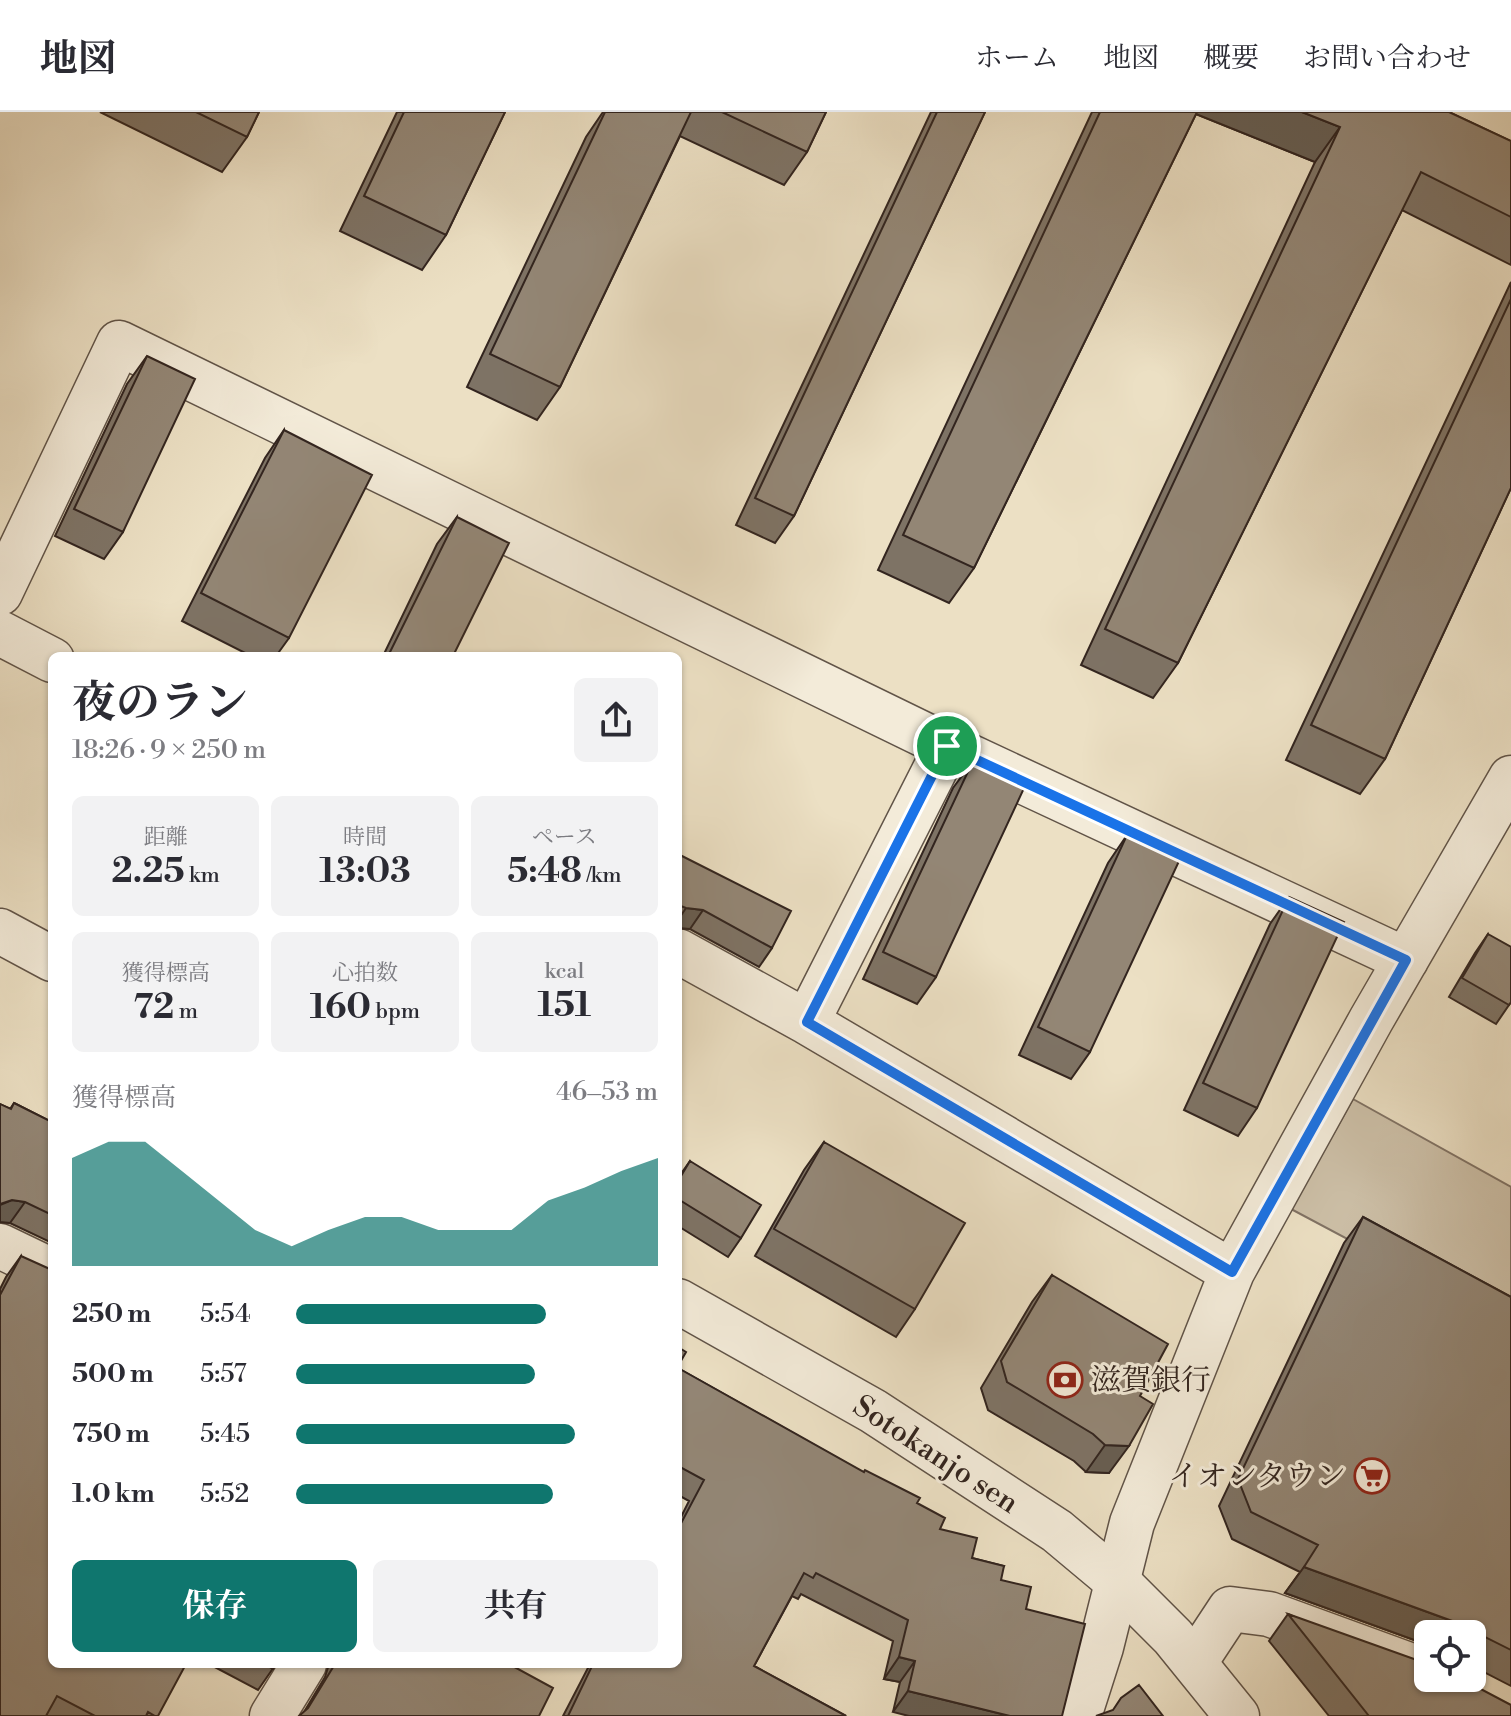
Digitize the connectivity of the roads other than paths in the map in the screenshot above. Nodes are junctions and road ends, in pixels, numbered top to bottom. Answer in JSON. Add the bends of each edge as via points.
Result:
{"nodes":[{"id":1,"x":0,"y":593,"type":"edge"},
{"id":2,"x":0,"y":633,"type":"edge"},
{"id":3,"x":48,"y":658,"type":"edge"},
{"id":4,"x":947,"y":746,"type":"junction"},
{"id":5,"x":1511,"y":778,"type":"edge"},
{"id":6,"x":0,"y":931,"type":"edge"},
{"id":7,"x":682,"y":953,"type":"edge"},
{"id":8,"x":48,"y":957,"type":"edge"},
{"id":9,"x":1406,"y":960,"type":"junction"},
{"id":10,"x":807,"y":1022,"type":"junction"},
{"id":11,"x":0,"y":1246,"type":"edge"},
{"id":12,"x":48,"y":1269,"type":"edge"},
{"id":13,"x":1232,"y":1272,"type":"junction"},
{"id":14,"x":682,"y":1303,"type":"edge"},
{"id":15,"x":1118,"y":1582,"type":"junction"},
{"id":16,"x":1195,"y":1662,"type":"junction"},
{"id":17,"x":1414,"y":1667,"type":"edge"},
{"id":18,"x":302,"y":1668,"type":"edge"},
{"id":19,"x":272,"y":1716,"type":"edge"},
{"id":20,"x":1079,"y":1716,"type":"edge"},
{"id":21,"x":1237,"y":1716,"type":"edge"}],
"edges":[{"from":1,"to":4,"type":"street","via":[[119,343]]},
{"from":2,"to":3,"type":"street"},
{"from":4,"to":9,"type":"street"},
{"from":4,"to":10,"type":"street"},
{"from":5,"to":9,"type":"street"},
{"from":6,"to":8,"type":"street"},
{"from":7,"to":10,"type":"street"},
{"from":9,"to":13,"type":"street"},
{"from":10,"to":13,"type":"street"},
{"from":11,"to":12,"type":"street"},
{"from":13,"to":15,"type":"street","via":[[1132,1523]]},
{"from":14,"to":15,"type":"street","name":"Sotokanjo sen","via":[[873,1411],[1057,1531]]},
{"from":15,"to":16,"type":"street","name":"Sotokanjo sen"},
{"from":15,"to":20,"type":"street"},
{"from":16,"to":17,"type":"street","via":[[1230,1609],[1269,1614]]},
{"from":16,"to":21,"type":"street","name":"Sotokanjo sen"},
{"from":18,"to":19,"type":"street"}]}
